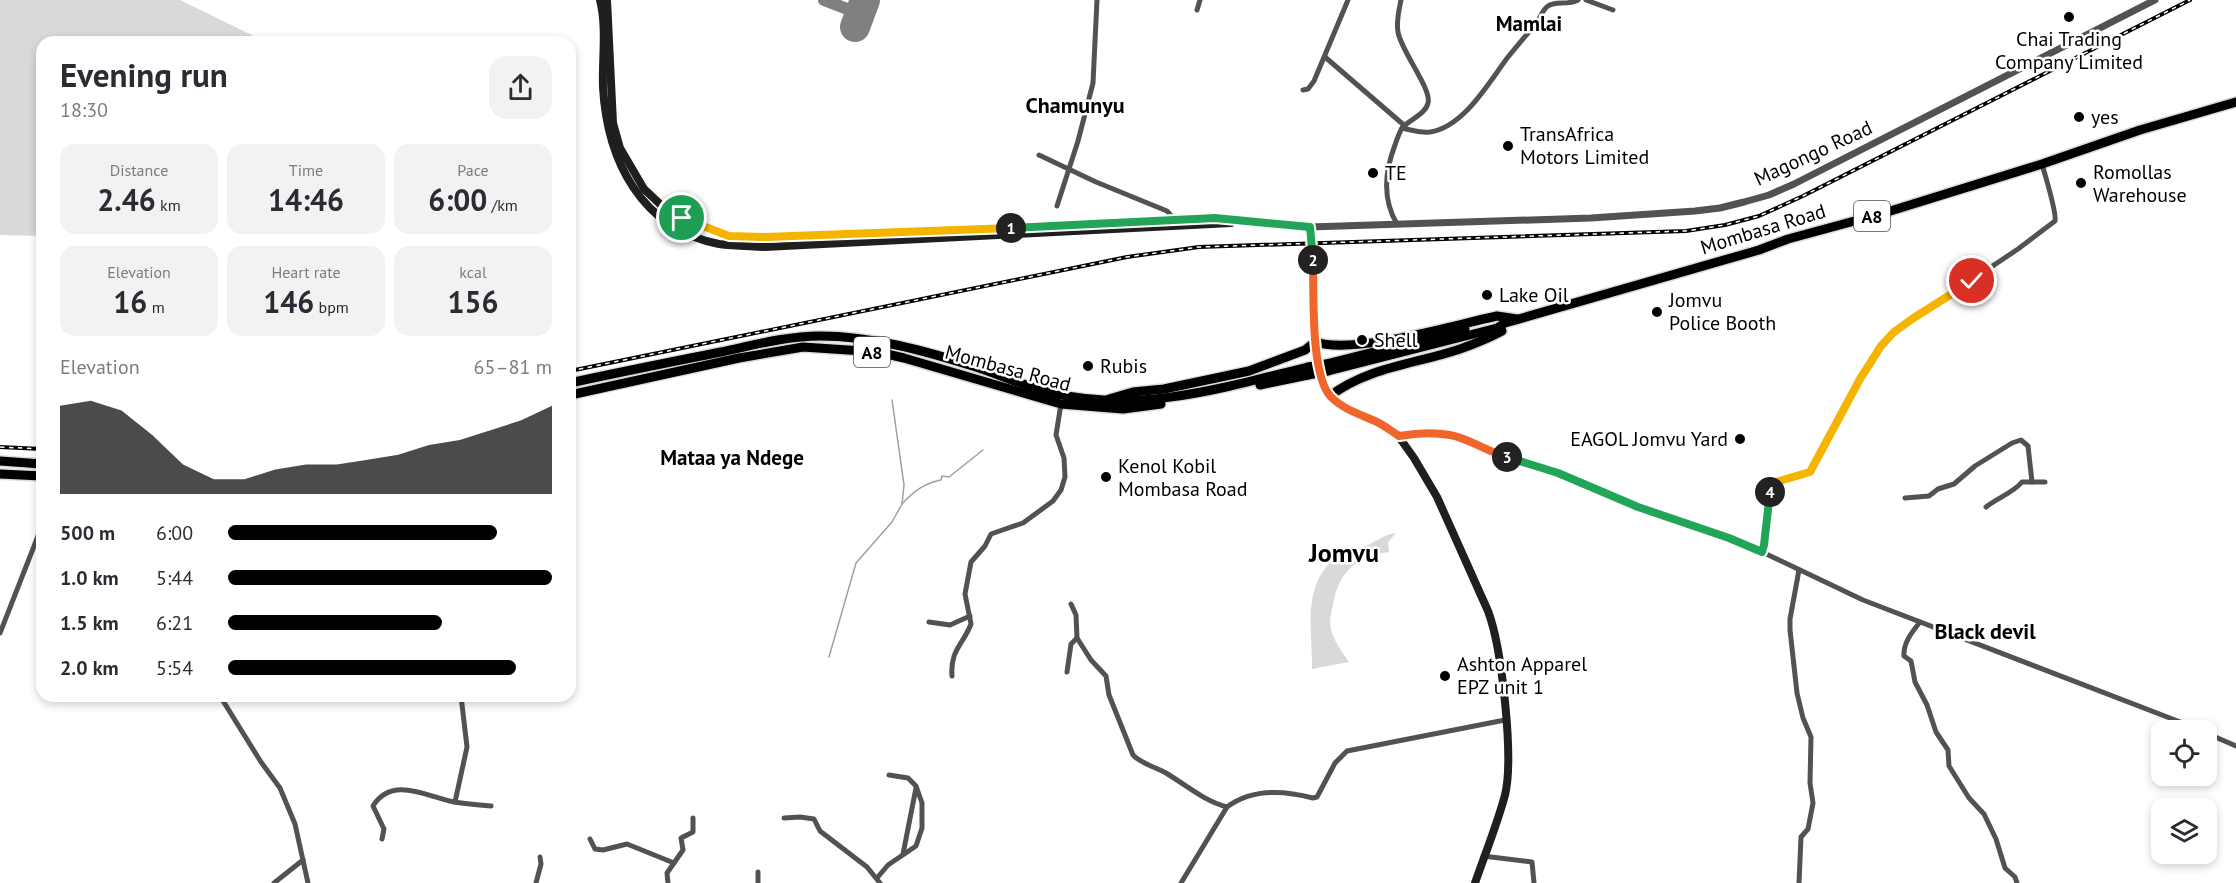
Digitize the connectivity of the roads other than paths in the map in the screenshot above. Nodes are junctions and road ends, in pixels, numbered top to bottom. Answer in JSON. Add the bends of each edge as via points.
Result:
{"nodes":[{"id":1,"x":600,"y":0,"type":"edge"},
{"id":2,"x":607,"y":0,"type":"edge"},
{"id":3,"x":1097,"y":0,"type":"edge"},
{"id":4,"x":1200,"y":0,"type":"edge"},
{"id":5,"x":1348,"y":0,"type":"edge"},
{"id":6,"x":1401,"y":0,"type":"edge"},
{"id":7,"x":1578,"y":0,"type":"edge"},
{"id":8,"x":1586,"y":0,"type":"edge"},
{"id":9,"x":2155,"y":0,"type":"edge"},
{"id":10,"x":1197,"y":10,"type":"dead end"},
{"id":11,"x":1613,"y":10,"type":"dead end"},
{"id":12,"x":1325,"y":57,"type":"junction"},
{"id":13,"x":1303,"y":90,"type":"dead end"},
{"id":14,"x":2236,"y":102,"type":"edge"},
{"id":15,"x":1404,"y":127,"type":"junction"},
{"id":16,"x":1039,"y":155,"type":"dead end"},
{"id":17,"x":2042,"y":164,"type":"junction"},
{"id":18,"x":1068,"y":170,"type":"junction"},
{"id":19,"x":1057,"y":206,"type":"dead end"},
{"id":20,"x":1175,"y":220,"type":"junction"},
{"id":21,"x":1256,"y":222,"type":"junction"},
{"id":22,"x":1397,"y":224,"type":"junction"},
{"id":23,"x":1310,"y":227,"type":"junction"},
{"id":24,"x":765,"y":237,"type":"junction"},
{"id":25,"x":765,"y":247,"type":"junction"},
{"id":26,"x":1519,"y":320,"type":"junction"},
{"id":27,"x":1315,"y":342,"type":"junction"},
{"id":28,"x":576,"y":382,"type":"edge"},
{"id":29,"x":1236,"y":388,"type":"junction"},
{"id":30,"x":576,"y":394,"type":"edge"},
{"id":31,"x":1330,"y":396,"type":"junction"},
{"id":32,"x":1104,"y":400,"type":"junction"},
{"id":33,"x":1061,"y":404,"type":"junction"},
{"id":34,"x":1399,"y":436,"type":"junction"},
{"id":35,"x":0,"y":461,"type":"edge"},
{"id":36,"x":36,"y":464,"type":"edge"},
{"id":37,"x":0,"y":474,"type":"edge"},
{"id":38,"x":36,"y":476,"type":"edge"},
{"id":39,"x":2032,"y":482,"type":"junction"},
{"id":40,"x":2045,"y":482,"type":"dead end"},
{"id":41,"x":1905,"y":498,"type":"dead end"},
{"id":42,"x":1986,"y":507,"type":"dead end"},
{"id":43,"x":36,"y":541,"type":"edge"},
{"id":44,"x":1762,"y":552,"type":"junction"},
{"id":45,"x":1798,"y":570,"type":"junction"},
{"id":46,"x":1071,"y":604,"type":"dead end"},
{"id":47,"x":970,"y":616,"type":"junction"},
{"id":48,"x":929,"y":622,"type":"dead end"},
{"id":49,"x":1920,"y":622,"type":"junction"},
{"id":50,"x":0,"y":633,"type":"edge"},
{"id":51,"x":1077,"y":638,"type":"junction"},
{"id":52,"x":1067,"y":672,"type":"dead end"},
{"id":53,"x":952,"y":676,"type":"dead end"},
{"id":54,"x":224,"y":702,"type":"edge"},
{"id":55,"x":462,"y":702,"type":"edge"},
{"id":56,"x":1505,"y":720,"type":"junction"},
{"id":57,"x":2175,"y":720,"type":"edge"},
{"id":58,"x":2217,"y":738,"type":"edge"},
{"id":59,"x":2236,"y":746,"type":"edge"},
{"id":60,"x":889,"y":775,"type":"dead end"},
{"id":61,"x":916,"y":786,"type":"junction"},
{"id":62,"x":455,"y":802,"type":"junction"},
{"id":63,"x":491,"y":806,"type":"dead end"},
{"id":64,"x":1227,"y":807,"type":"junction"},
{"id":65,"x":693,"y":818,"type":"dead end"},
{"id":66,"x":784,"y":818,"type":"dead end"},
{"id":67,"x":382,"y":839,"type":"dead end"},
{"id":68,"x":590,"y":839,"type":"dead end"},
{"id":69,"x":903,"y":854,"type":"junction"},
{"id":70,"x":1483,"y":856,"type":"junction"},
{"id":71,"x":540,"y":857,"type":"dead end"},
{"id":72,"x":303,"y":860,"type":"junction"},
{"id":73,"x":674,"y":863,"type":"junction"},
{"id":74,"x":758,"y":872,"type":"dead end"},
{"id":75,"x":879,"y":881,"type":"edge"},
{"id":76,"x":274,"y":883,"type":"edge"},
{"id":77,"x":308,"y":883,"type":"edge"},
{"id":78,"x":536,"y":883,"type":"edge"},
{"id":79,"x":668,"y":883,"type":"edge"},
{"id":80,"x":758,"y":883,"type":"edge"},
{"id":81,"x":1180,"y":883,"type":"edge"},
{"id":82,"x":1475,"y":883,"type":"edge"},
{"id":83,"x":1534,"y":883,"type":"edge"},
{"id":84,"x":1799,"y":883,"type":"edge"},
{"id":85,"x":2017,"y":883,"type":"edge"}],
"edges":[{"from":1,"to":25,"type":"main road","name":"Magongo Road","via":[[608,130],[628,181],[659,216],[686,232],[718,243]]},
{"from":2,"to":24,"type":"main road","name":"Magongo Road","via":[[613,123],[632,171],[644,189],[682,218],[729,236]]},
{"from":3,"to":18,"type":"street","via":[[1094,83]]},
{"from":4,"to":10,"type":"street"},
{"from":5,"to":12,"type":"street"},
{"from":6,"to":15,"type":"street","via":[[1397,21],[1401,43],[1429,99],[1426,108]]},
{"from":7,"to":15,"type":"street","via":[[1546,7],[1484,91],[1457,118],[1429,132]]},
{"from":8,"to":11,"type":"street"},
{"from":9,"to":22,"type":"street","name":"Magongo Road","via":[[1794,184],[1761,197],[1720,208],[1654,214]]},
{"from":12,"to":13,"type":"street","via":[[1314,81]]},
{"from":12,"to":15,"type":"street"},
{"from":14,"to":17,"type":"highway","name":"Mombasa Road","number":"A8"},
{"from":15,"to":22,"type":"street","via":[[1385,182]]},
{"from":16,"to":18,"type":"street"},
{"from":17,"to":26,"type":"highway","name":"Mombasa Road","number":"A8"},
{"from":17,"to":44,"type":"street","via":[[2057,214],[2055,221],[1912,319],[1881,346],[1810,472],[1773,485]]},
{"from":18,"to":19,"type":"street"},
{"from":18,"to":20,"type":"street","via":[[1167,211]]},
{"from":20,"to":21,"type":"main road","name":"Magongo Road"},
{"from":20,"to":24,"type":"main road","name":"Magongo Road"},
{"from":21,"to":23,"type":"main road","name":"Magongo Road"},
{"from":21,"to":25,"type":"main road","name":"Magongo Road"},
{"from":22,"to":23,"type":"street","name":"Magongo Road"},
{"from":23,"to":27,"type":"main road"},
{"from":24,"to":25,"type":"main road"},
{"from":26,"to":27,"type":"highway","via":[[1497,316],[1361,345]]},
{"from":26,"to":29,"type":"highway","name":"Mombasa Road","number":"A8","bridge":true,"via":[[1328,371]]},
{"from":26,"to":31,"type":"highway","via":[[1459,349],[1391,366],[1341,387]]},
{"from":27,"to":31,"type":"main road","via":[[1321,382]]},
{"from":27,"to":32,"type":"highway","via":[[1305,350],[1249,371]]},
{"from":28,"to":32,"type":"highway","name":"Mombasa Road","number":"A8","via":[[766,343],[820,336],[909,348],[1058,394]]},
{"from":29,"to":32,"type":"highway","name":"Mombasa Road","number":"A8","via":[[1152,400]]},
{"from":29,"to":33,"type":"highway","name":"Mombasa Road","number":"A8","via":[[1123,409]]},
{"from":30,"to":33,"type":"highway","name":"Mombasa Road","number":"A8","via":[[803,347],[904,358]]},
{"from":31,"to":34,"type":"main road","via":[[1348,410]]},
{"from":33,"to":47,"type":"street","via":[[1056,437],[1065,468],[1061,490],[1053,501],[1023,523],[989,536],[971,562],[965,594]]},
{"from":34,"to":44,"type":"street","via":[[1452,435]]},
{"from":34,"to":56,"type":"main road","via":[[1437,497],[1488,611],[1497,644]]},
{"from":35,"to":36,"type":"highway"},
{"from":37,"to":38,"type":"highway"},
{"from":39,"to":40,"type":"street"},
{"from":39,"to":41,"type":"street","via":[[2028,446],[2021,440],[1975,466],[1954,484],[1929,496]]},
{"from":39,"to":42,"type":"street","via":[[2022,482]]},
{"from":43,"to":50,"type":"street"},
{"from":44,"to":45,"type":"street"},
{"from":45,"to":49,"type":"street"},
{"from":45,"to":84,"type":"street","via":[[1790,630],[1800,708],[1810,733],[1813,803],[1808,830],[1801,837]]},
{"from":46,"to":51,"type":"street","via":[[1076,615]]},
{"from":47,"to":48,"type":"street","via":[[950,625]]},
{"from":47,"to":53,"type":"street","via":[[970,626],[952,659]]},
{"from":49,"to":57,"type":"street"},
{"from":49,"to":85,"type":"street","via":[[1909,637],[1904,656],[1911,661],[1915,682],[1948,750],[1949,766],[1984,814],[2005,868]]},
{"from":51,"to":52,"type":"street","via":[[1071,644]]},
{"from":51,"to":64,"type":"street","via":[[1106,676],[1136,758]]},
{"from":54,"to":72,"type":"street","via":[[280,788],[295,824]]},
{"from":55,"to":62,"type":"street","via":[[467,747]]},
{"from":56,"to":64,"type":"street","via":[[1347,751],[1335,763],[1317,797],[1273,791],[1241,796]]},
{"from":56,"to":70,"type":"main road","via":[[1505,794]]},
{"from":58,"to":59,"type":"street"},
{"from":60,"to":61,"type":"street","via":[[908,778]]},
{"from":61,"to":69,"type":"street"},
{"from":61,"to":69,"type":"street","via":[[922,803],[922,828],[918,843]]},
{"from":62,"to":63,"type":"street"},
{"from":62,"to":67,"type":"street","via":[[406,789],[386,795],[375,802],[373,809],[383,826]]},
{"from":64,"to":81,"type":"street"},
{"from":65,"to":73,"type":"street","via":[[693,832],[681,838],[683,850]]},
{"from":66,"to":75,"type":"street","via":[[814,819],[823,834],[867,867]]},
{"from":68,"to":73,"type":"street","via":[[595,849],[627,844]]},
{"from":69,"to":75,"type":"street","via":[[888,865]]},
{"from":70,"to":82,"type":"main road"},
{"from":70,"to":83,"type":"street","via":[[1532,862]]},
{"from":71,"to":78,"type":"street"},
{"from":72,"to":76,"type":"street"},
{"from":72,"to":77,"type":"street"},
{"from":73,"to":79,"type":"street","via":[[667,873]]},
{"from":74,"to":80,"type":"street"}]}
